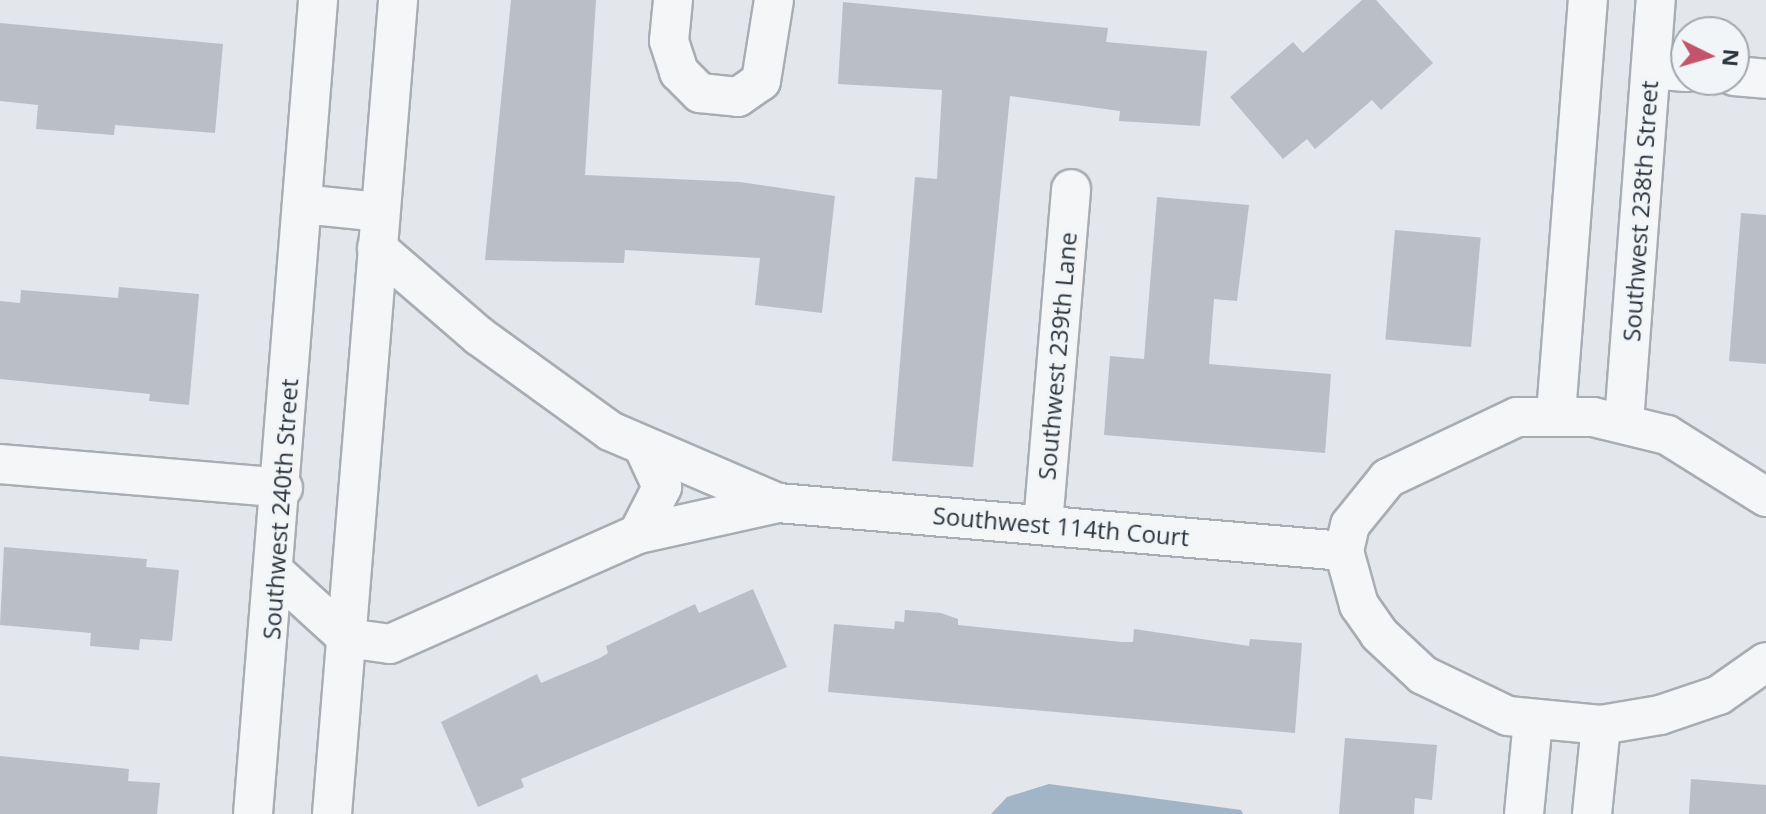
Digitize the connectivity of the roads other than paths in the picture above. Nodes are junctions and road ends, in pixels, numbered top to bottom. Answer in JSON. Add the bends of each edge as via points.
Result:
{"nodes":[{"id":1,"x":318,"y":0,"type":"edge"},
{"id":2,"x":398,"y":0,"type":"edge"},
{"id":3,"x":673,"y":0,"type":"edge"},
{"id":4,"x":774,"y":0,"type":"edge"},
{"id":5,"x":1588,"y":0,"type":"edge"},
{"id":6,"x":1656,"y":0,"type":"edge"},
{"id":7,"x":1668,"y":70,"type":"edge"},
{"id":8,"x":1071,"y":189,"type":"dead end"},
{"id":9,"x":302,"y":204,"type":"junction"},
{"id":10,"x":379,"y":230,"type":"junction"},
{"id":11,"x":1556,"y":414,"type":"junction"},
{"id":12,"x":1624,"y":422,"type":"junction"},
{"id":13,"x":644,"y":448,"type":"junction"},
{"id":14,"x":0,"y":464,"type":"edge"},
{"id":15,"x":283,"y":488,"type":"junction"},
{"id":16,"x":1766,"y":497,"type":"edge"},
{"id":17,"x":778,"y":503,"type":"junction"},
{"id":18,"x":1043,"y":524,"type":"junction"},
{"id":19,"x":638,"y":534,"type":"junction"},
{"id":20,"x":1344,"y":551,"type":"junction"},
{"id":21,"x":277,"y":574,"type":"junction"},
{"id":22,"x":347,"y":638,"type":"junction"},
{"id":23,"x":1766,"y":662,"type":"edge"},
{"id":24,"x":1533,"y":721,"type":"junction"},
{"id":25,"x":1601,"y":725,"type":"junction"},
{"id":26,"x":253,"y":814,"type":"edge"},
{"id":27,"x":332,"y":814,"type":"edge"},
{"id":28,"x":1524,"y":814,"type":"edge"},
{"id":29,"x":1592,"y":814,"type":"edge"}],
"edges":[{"from":1,"to":9,"type":"street","name":"Southwest 240th Street"},
{"from":2,"to":10,"type":"street"},
{"from":3,"to":4,"type":"street","via":[[670,50],[689,84],[719,96],[750,93],[767,63]]},
{"from":5,"to":11,"type":"street"},
{"from":6,"to":7,"type":"street","name":"Southwest 238th Street"},
{"from":7,"to":12,"type":"street","name":"Southwest 238th Street"},
{"from":8,"to":18,"type":"street","name":"Southwest 239th Lane"},
{"from":9,"to":10,"type":"street"},
{"from":9,"to":15,"type":"street","name":"Southwest 240th Street"},
{"from":10,"to":13,"type":"street","name":"Southwest 114th Court","via":[[479,336],[610,431]]},
{"from":10,"to":22,"type":"street"},
{"from":11,"to":12,"type":"street"},
{"from":11,"to":20,"type":"street","via":[[1517,417],[1410,463],[1367,499]]},
{"from":12,"to":16,"type":"street","via":[[1667,435]]},
{"from":13,"to":17,"type":"street","name":"Southwest 114th Court"},
{"from":13,"to":19,"type":"street","via":[[662,487]]},
{"from":14,"to":15,"type":"street"},
{"from":15,"to":21,"type":"street","name":"Southwest 240th Street"},
{"from":17,"to":18,"type":"street","name":"Southwest 114th Court"},
{"from":17,"to":19,"type":"street","name":"Southwest 114th Court"},
{"from":18,"to":20,"type":"street","name":"Southwest 114th Court"},
{"from":19,"to":22,"type":"street","name":"Southwest 114th Court","via":[[390,644]]},
{"from":20,"to":24,"type":"street","via":[[1359,605],[1423,675],[1470,702]]},
{"from":21,"to":22,"type":"street"},
{"from":21,"to":26,"type":"street","name":"Southwest 240th Street"},
{"from":22,"to":27,"type":"street"},
{"from":23,"to":25,"type":"street","via":[[1690,707]]},
{"from":24,"to":25,"type":"street"},
{"from":24,"to":28,"type":"street"},
{"from":25,"to":29,"type":"street"}]}
